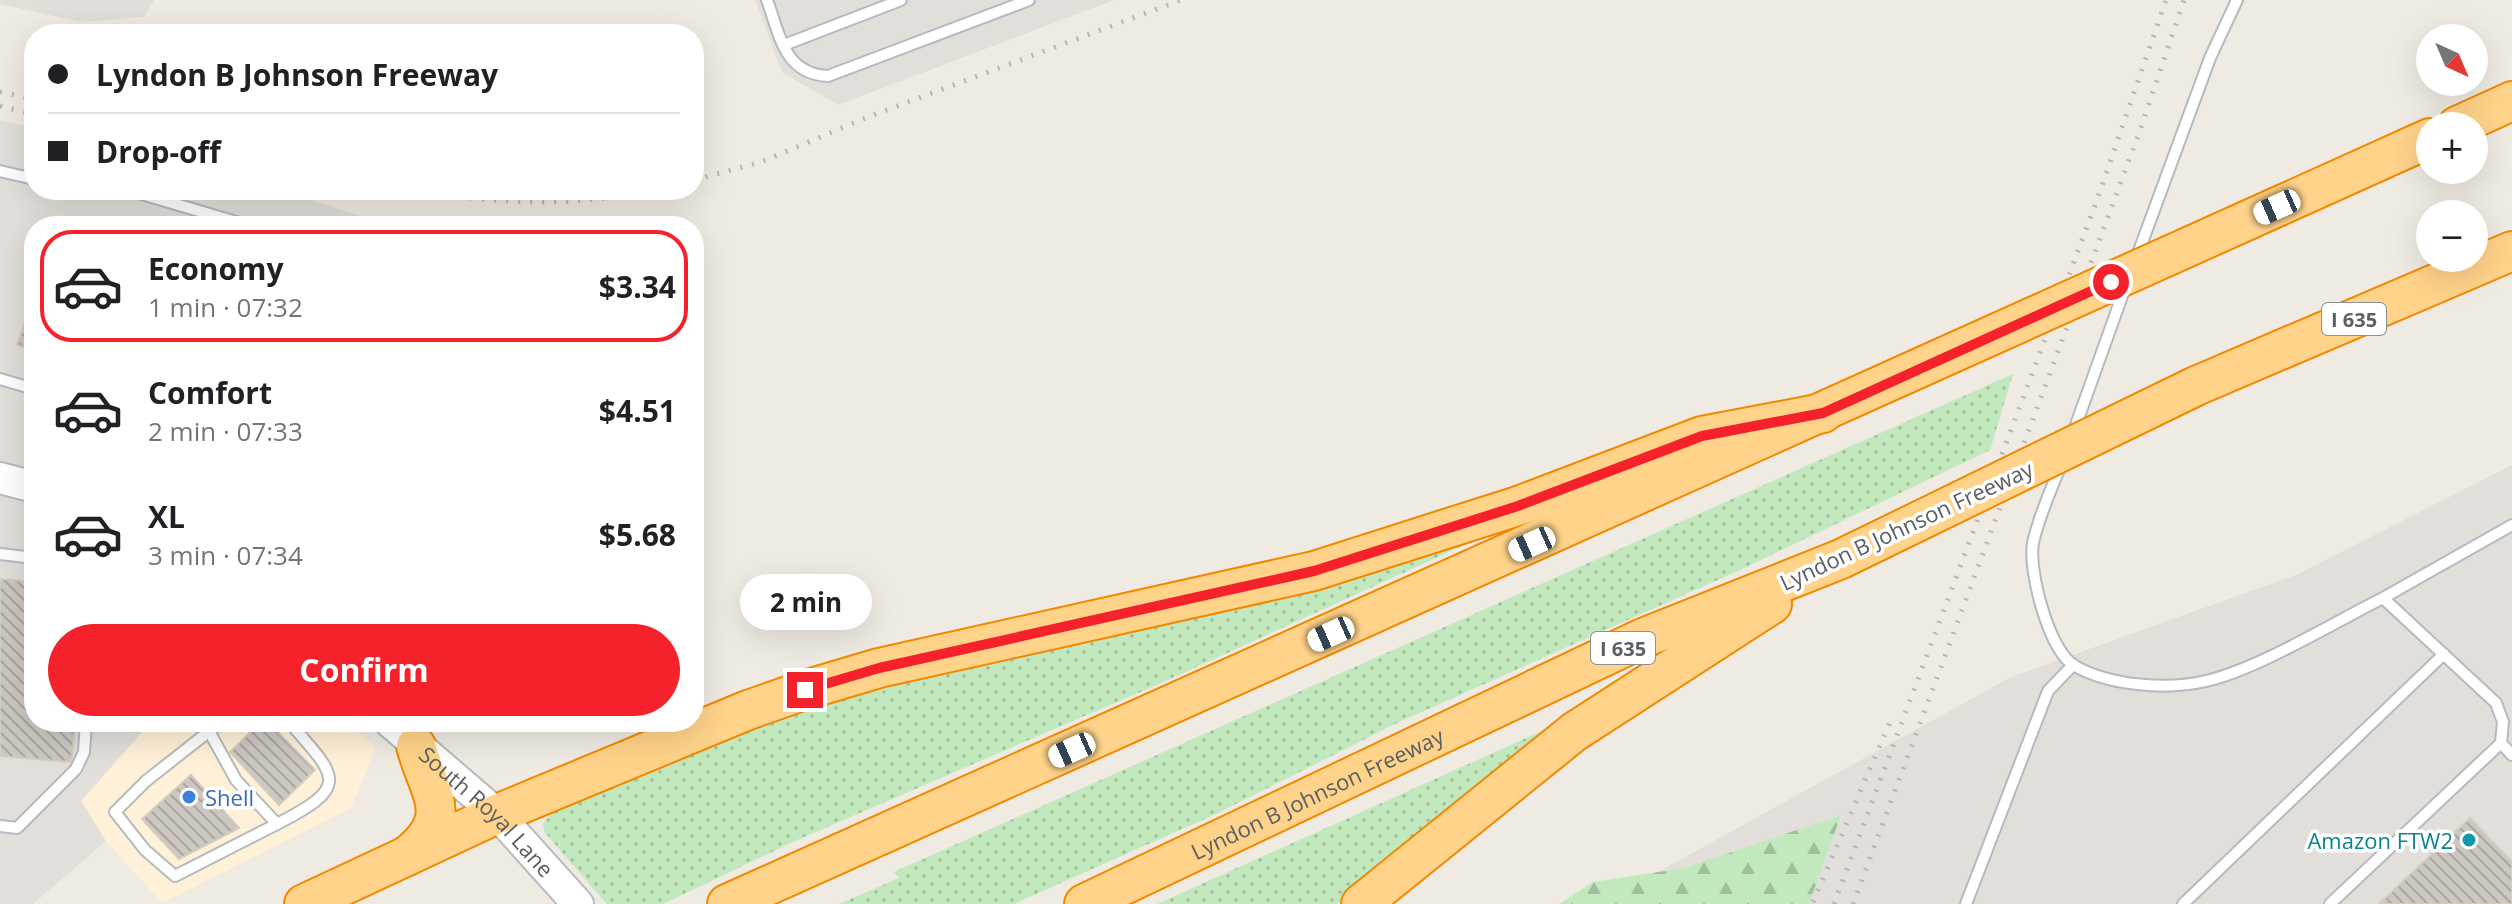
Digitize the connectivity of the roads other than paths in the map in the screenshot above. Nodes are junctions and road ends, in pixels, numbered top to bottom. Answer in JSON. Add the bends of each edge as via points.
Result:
{"nodes":[{"id":1,"x":767,"y":0,"type":"edge"},
{"id":2,"x":901,"y":0,"type":"edge"},
{"id":3,"x":1029,"y":0,"type":"edge"},
{"id":4,"x":2237,"y":0,"type":"edge"},
{"id":5,"x":784,"y":45,"type":"junction"},
{"id":6,"x":2512,"y":101,"type":"edge"},
{"id":7,"x":2488,"y":112,"type":"edge"},
{"id":8,"x":2416,"y":144,"type":"edge"},
{"id":9,"x":0,"y":171,"type":"edge"},
{"id":10,"x":24,"y":177,"type":"edge"},
{"id":11,"x":162,"y":200,"type":"edge"},
{"id":12,"x":216,"y":216,"type":"edge"},
{"id":13,"x":2512,"y":251,"type":"edge"},
{"id":14,"x":0,"y":379,"type":"edge"},
{"id":15,"x":24,"y":386,"type":"edge"},
{"id":16,"x":1823,"y":413,"type":"junction"},
{"id":17,"x":0,"y":478,"type":"edge"},
{"id":18,"x":24,"y":484,"type":"edge"},
{"id":19,"x":2512,"y":525,"type":"edge"},
{"id":20,"x":0,"y":554,"type":"edge"},
{"id":21,"x":24,"y":557,"type":"edge"},
{"id":22,"x":1841,"y":559,"type":"junction"},
{"id":23,"x":2383,"y":598,"type":"junction"},
{"id":24,"x":2444,"y":654,"type":"junction"},
{"id":25,"x":2072,"y":666,"type":"junction"},
{"id":26,"x":704,"y":728,"type":"edge"},
{"id":27,"x":85,"y":732,"type":"edge"},
{"id":28,"x":298,"y":732,"type":"edge"},
{"id":29,"x":693,"y":732,"type":"edge"},
{"id":30,"x":210,"y":733,"type":"joint"},
{"id":31,"x":403,"y":734,"type":"edge"},
{"id":32,"x":2501,"y":743,"type":"junction"},
{"id":33,"x":2512,"y":755,"type":"edge"},
{"id":34,"x":497,"y":814,"type":"junction"},
{"id":35,"x":277,"y":824,"type":"junction"},
{"id":36,"x":0,"y":826,"type":"edge"},
{"id":37,"x":404,"y":859,"type":"junction"},
{"id":38,"x":304,"y":904,"type":"edge"},
{"id":39,"x":578,"y":904,"type":"edge"},
{"id":40,"x":727,"y":904,"type":"edge"},
{"id":41,"x":1084,"y":904,"type":"edge"},
{"id":42,"x":1361,"y":904,"type":"edge"},
{"id":43,"x":1966,"y":904,"type":"edge"},
{"id":44,"x":2183,"y":904,"type":"edge"},
{"id":45,"x":2330,"y":904,"type":"edge"}],
"edges":[{"from":1,"to":5,"type":"lane"},
{"from":2,"to":5,"type":"lane"},
{"from":3,"to":5,"type":"lane","via":[[828,76],[809,75],[795,65]]},
{"from":4,"to":25,"type":"lane","via":[[2210,58],[2033,545],[2040,601],[2055,641]]},
{"from":6,"to":7,"type":"highway"},
{"from":8,"to":16,"type":"highway","bridge":true},
{"from":9,"to":10,"type":"lane"},
{"from":11,"to":12,"type":"lane"},
{"from":13,"to":22,"type":"highway","name":"Lyndon B Johnson Freeway","number":"I 635","bridge":true,"via":[[2196,386]]},
{"from":14,"to":15,"type":"lane"},
{"from":16,"to":26,"type":"highway","via":[[1702,436],[1518,506],[1314,571],[879,668]]},
{"from":16,"to":40,"type":"highway"},
{"from":17,"to":18,"type":"main road"},
{"from":19,"to":23,"type":"lane"},
{"from":20,"to":21,"type":"lane"},
{"from":22,"to":41,"type":"highway","name":"Lyndon B Johnson Freeway","number":"I 635","via":[[1643,638]]},
{"from":22,"to":42,"type":"highway","via":[[1574,732]]},
{"from":23,"to":24,"type":"lane"},
{"from":23,"to":25,"type":"lane","via":[[2207,681],[2168,686],[2113,679]]},
{"from":24,"to":32,"type":"lane","via":[[2496,703],[2503,722]]},
{"from":24,"to":44,"type":"lane"},
{"from":25,"to":43,"type":"lane","via":[[2048,691]]},
{"from":27,"to":36,"type":"lane","via":[[76,769],[17,828]]},
{"from":28,"to":35,"type":"lane","via":[[328,766],[331,779],[315,805]]},
{"from":29,"to":34,"type":"highway"},
{"from":30,"to":35,"type":"lane","via":[[236,780]]},
{"from":30,"to":35,"type":"lane","via":[[146,781],[115,812],[145,850],[175,876]]},
{"from":31,"to":34,"type":"main road","name":"South Royal Lane"},
{"from":31,"to":37,"type":"highway","via":[[437,798],[429,836]]},
{"from":32,"to":33,"type":"lane"},
{"from":32,"to":45,"type":"lane"},
{"from":34,"to":37,"type":"highway"},
{"from":34,"to":39,"type":"main road","name":"South Royal Lane"},
{"from":37,"to":38,"type":"highway"}]}
